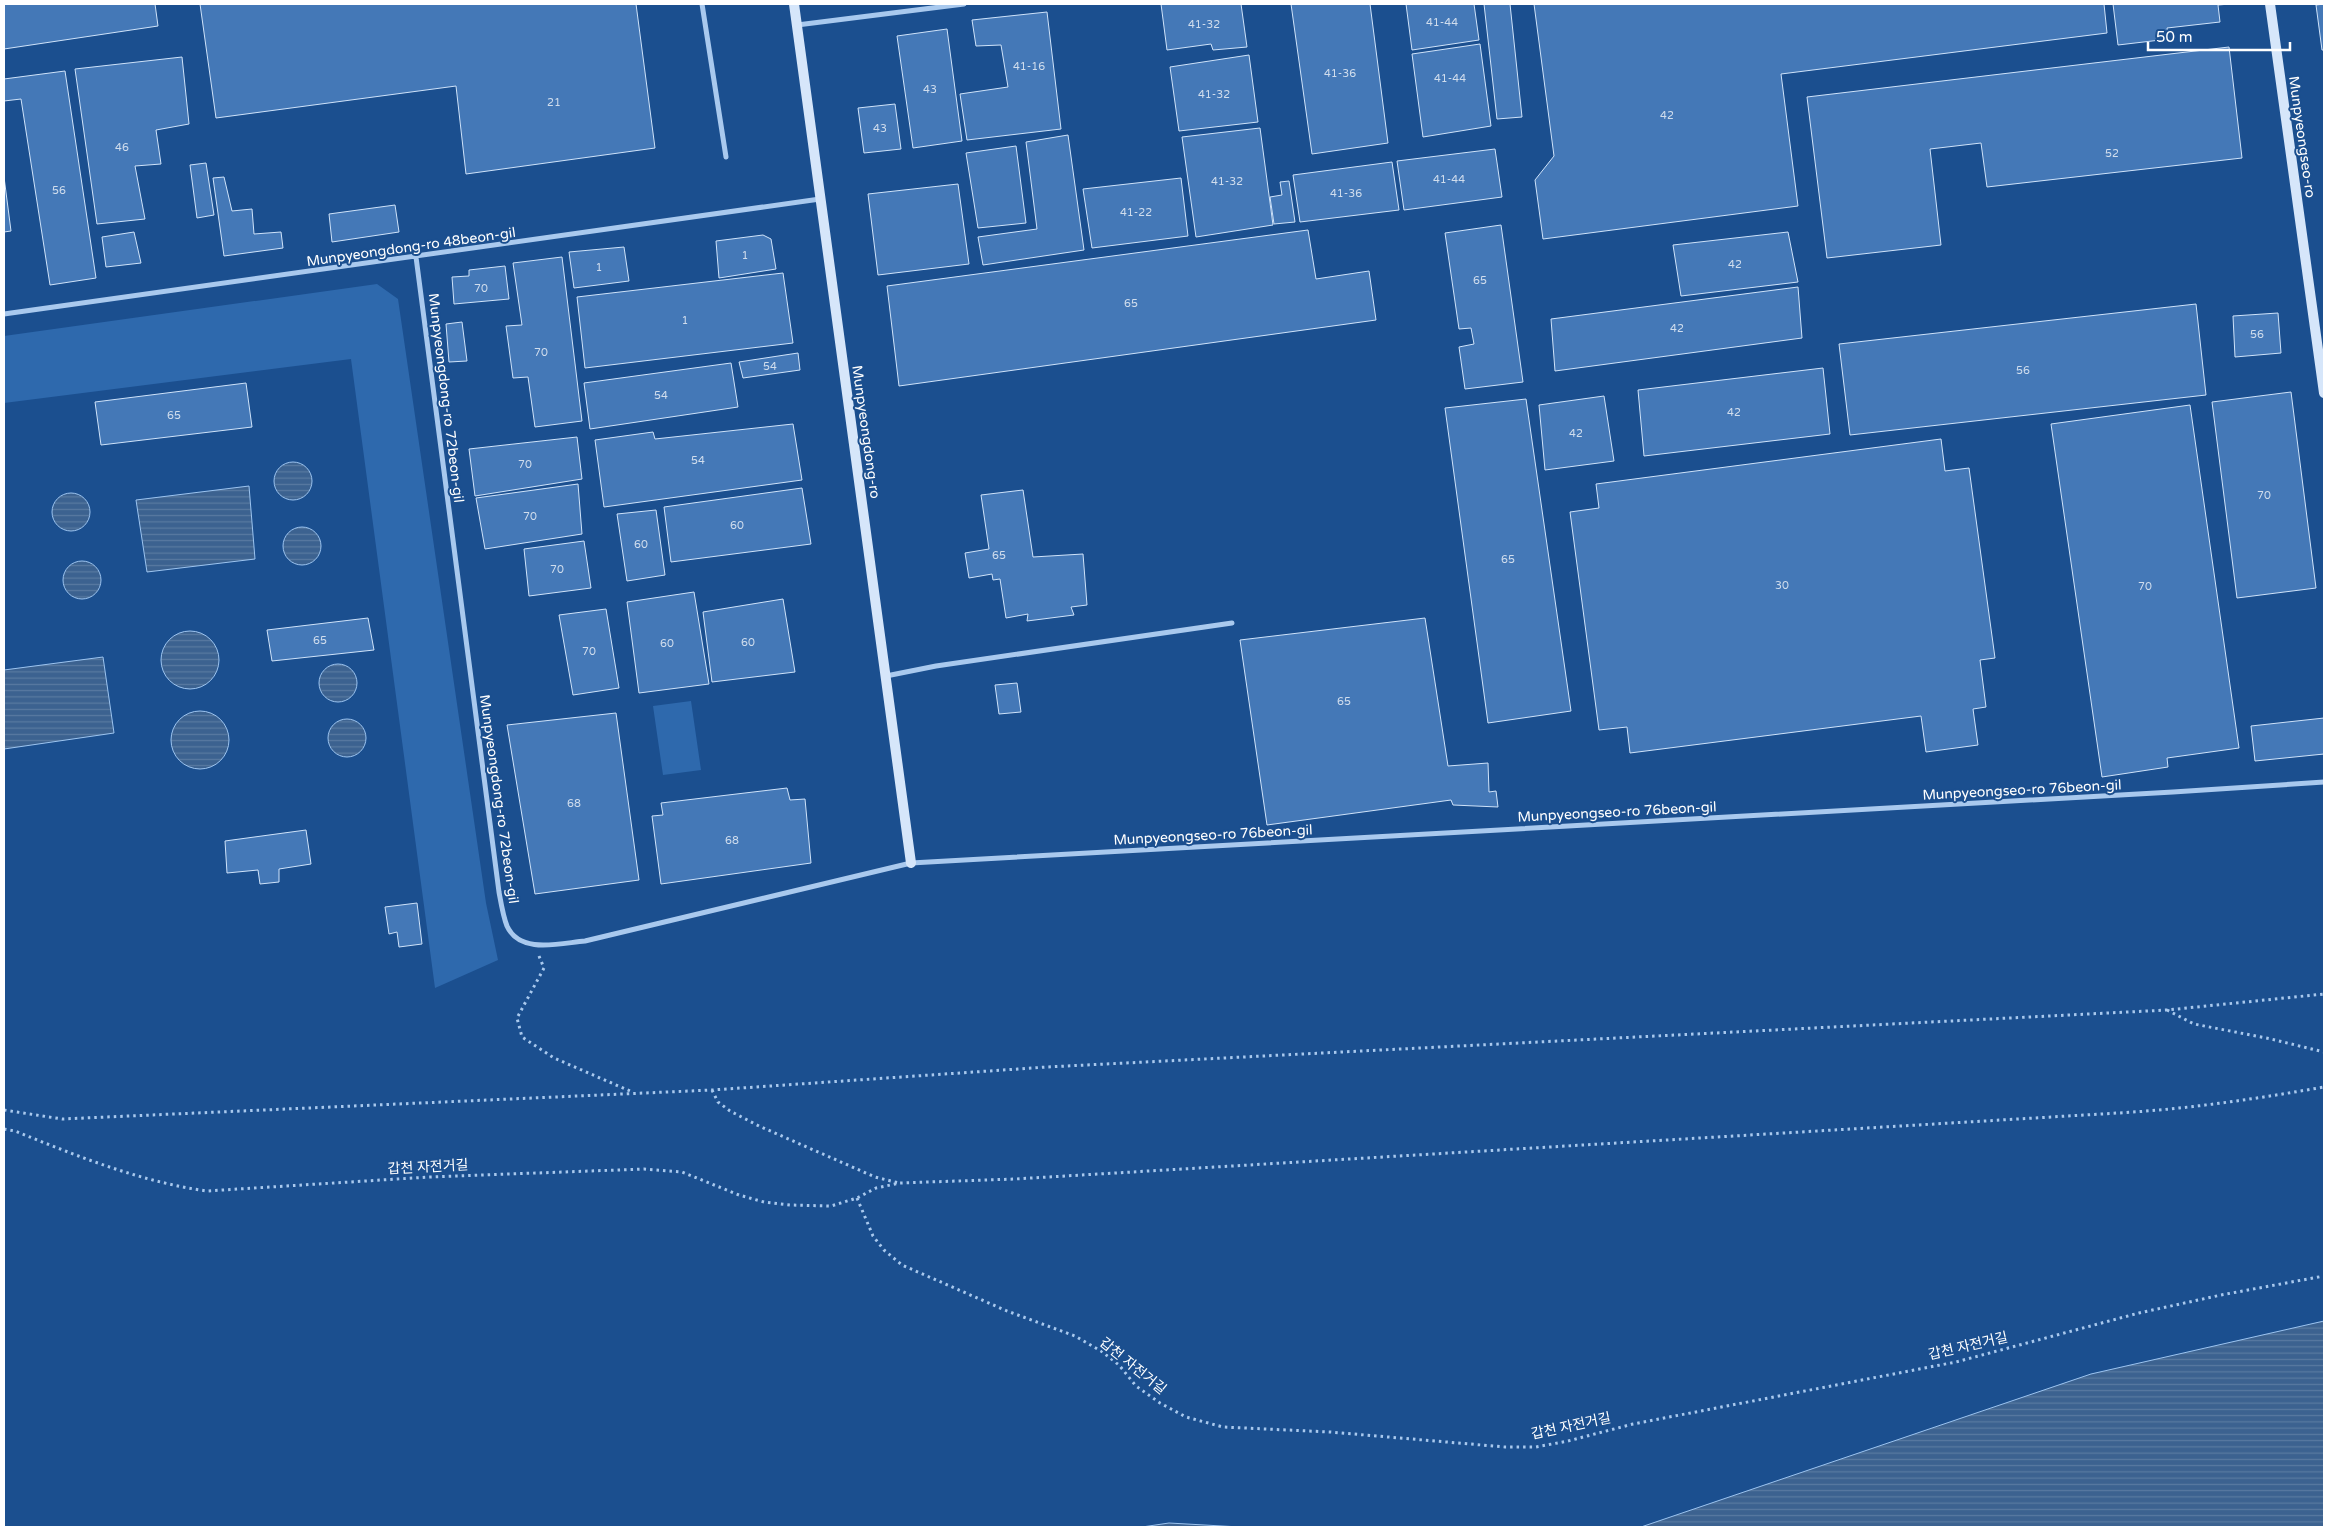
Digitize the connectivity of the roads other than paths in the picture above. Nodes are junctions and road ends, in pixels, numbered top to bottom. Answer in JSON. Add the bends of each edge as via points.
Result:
{"nodes":[{"id":1,"x":702,"y":4,"type":"edge"},
{"id":2,"x":794,"y":4,"type":"edge"},
{"id":3,"x":964,"y":4,"type":"edge"},
{"id":4,"x":2270,"y":4,"type":"edge"},
{"id":5,"x":797,"y":25,"type":"junction"},
{"id":6,"x":726,"y":157,"type":"dead end"},
{"id":7,"x":820,"y":199,"type":"junction"},
{"id":8,"x":416,"y":258,"type":"junction"},
{"id":9,"x":4,"y":314,"type":"edge"},
{"id":10,"x":2324,"y":394,"type":"edge"},
{"id":11,"x":1232,"y":623,"type":"dead end"},
{"id":12,"x":886,"y":676,"type":"junction"},
{"id":13,"x":2324,"y":782,"type":"edge"},
{"id":14,"x":912,"y":863,"type":"junction"}],
"edges":[{"from":1,"to":6,"type":"street"},
{"from":2,"to":5,"type":"main road","name":"Munpyeongdong-ro"},
{"from":3,"to":5,"type":"street"},
{"from":4,"to":10,"type":"main road","name":"Munpyeongseo-ro"},
{"from":5,"to":7,"type":"main road","name":"Munpyeongdong-ro"},
{"from":7,"to":8,"type":"street","name":"Munpyeongdong-ro 48beon-gil"},
{"from":7,"to":12,"type":"main road","name":"Munpyeongdong-ro"},
{"from":8,"to":9,"type":"street","name":"Munpyeongdong-ro 48beon-gil"},
{"from":8,"to":14,"type":"street","name":"Munpyeongdong-ro 72beon-gil","via":[[499,892],[507,927],[516,938],[536,946],[585,941]]},
{"from":11,"to":12,"type":"street"},
{"from":12,"to":14,"type":"main road","name":"Munpyeongdong-ro"},
{"from":13,"to":14,"type":"street","name":"Munpyeongseo-ro 76beon-gil"}]}
